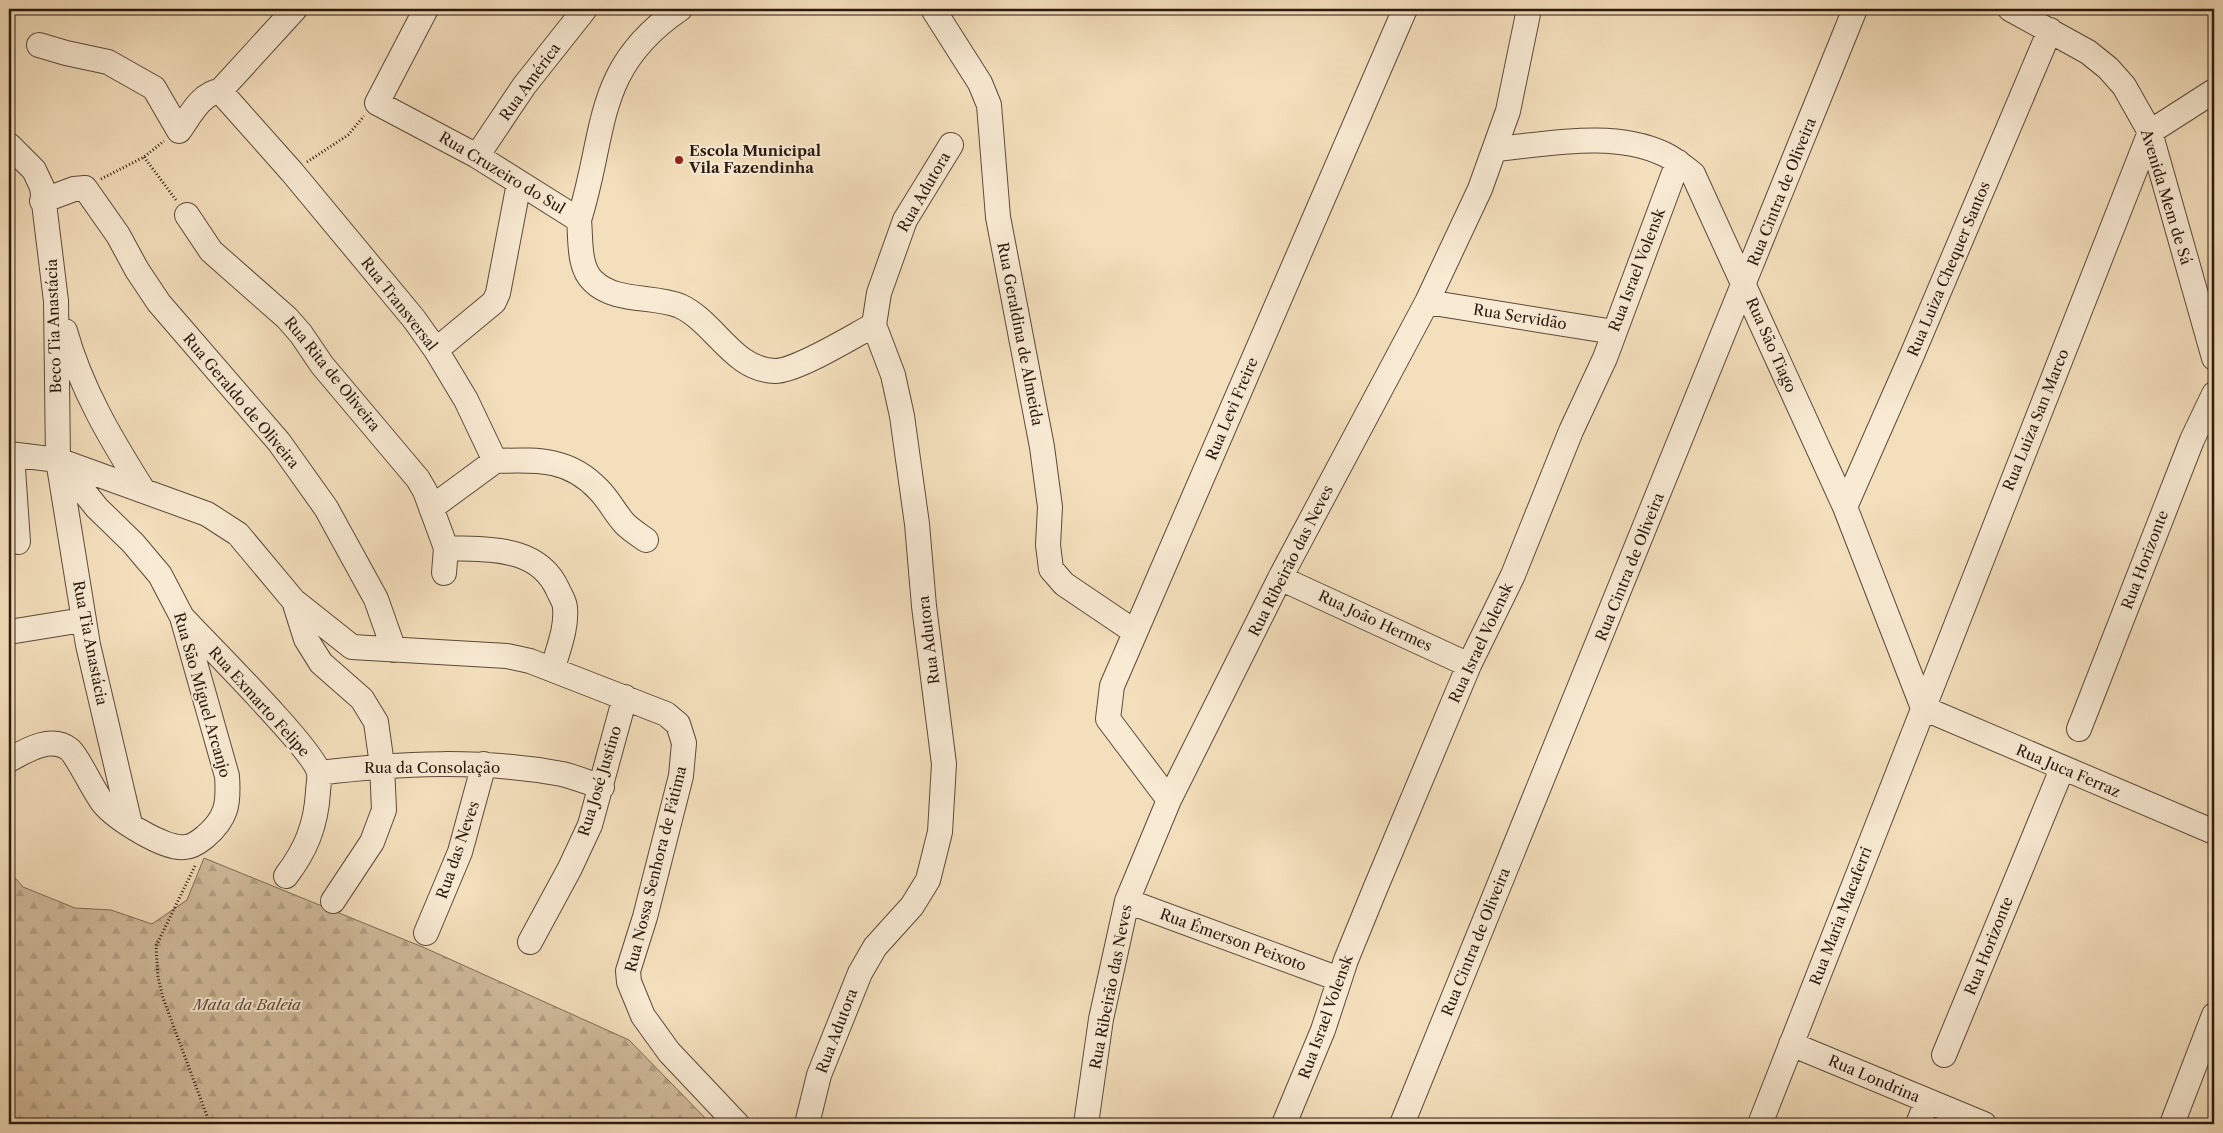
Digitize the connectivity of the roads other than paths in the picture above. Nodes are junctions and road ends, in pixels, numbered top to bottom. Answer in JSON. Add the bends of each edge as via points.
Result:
{"nodes":[{"id":1,"x":295,"y":9,"type":"edge"},
{"id":2,"x":426,"y":9,"type":"edge"},
{"id":3,"x":585,"y":9,"type":"edge"},
{"id":4,"x":680,"y":9,"type":"edge"},
{"id":5,"x":932,"y":9,"type":"edge"},
{"id":6,"x":1405,"y":9,"type":"edge"},
{"id":7,"x":1529,"y":9,"type":"edge"},
{"id":8,"x":1855,"y":9,"type":"edge"},
{"id":9,"x":2020,"y":12,"type":"edge"},
{"id":10,"x":2050,"y":30,"type":"junction"},
{"id":11,"x":39,"y":45,"type":"dead end"},
{"id":12,"x":220,"y":91,"type":"junction"},
{"id":13,"x":2214,"y":91,"type":"edge"},
{"id":14,"x":2150,"y":132,"type":"junction"},
{"id":15,"x":9,"y":145,"type":"edge"},
{"id":16,"x":951,"y":145,"type":"dead end"},
{"id":17,"x":1496,"y":150,"type":"junction"},
{"id":18,"x":477,"y":156,"type":"junction"},
{"id":19,"x":1678,"y":162,"type":"junction"},
{"id":20,"x":520,"y":183,"type":"junction"},
{"id":21,"x":42,"y":201,"type":"junction"},
{"id":22,"x":187,"y":215,"type":"road end"},
{"id":23,"x":579,"y":220,"type":"junction"},
{"id":24,"x":1745,"y":285,"type":"junction"},
{"id":25,"x":56,"y":301,"type":"junction"},
{"id":26,"x":1427,"y":302,"type":"junction"},
{"id":27,"x":2207,"y":308,"type":"edge"},
{"id":28,"x":874,"y":325,"type":"junction"},
{"id":29,"x":1614,"y":332,"type":"junction"},
{"id":30,"x":436,"y":350,"type":"junction"},
{"id":31,"x":2214,"y":358,"type":"edge"},
{"id":32,"x":2214,"y":394,"type":"edge"},
{"id":33,"x":10,"y":454,"type":"edge"},
{"id":34,"x":58,"y":460,"type":"junction"},
{"id":35,"x":494,"y":461,"type":"junction"},
{"id":36,"x":143,"y":490,"type":"junction"},
{"id":37,"x":1845,"y":507,"type":"junction"},
{"id":38,"x":431,"y":508,"type":"junction"},
{"id":39,"x":646,"y":540,"type":"dead end"},
{"id":40,"x":18,"y":542,"type":"dead end"},
{"id":41,"x":446,"y":548,"type":"junction"},
{"id":42,"x":444,"y":573,"type":"dead end"},
{"id":43,"x":1280,"y":578,"type":"junction"},
{"id":44,"x":294,"y":602,"type":"junction"},
{"id":45,"x":182,"y":617,"type":"junction"},
{"id":46,"x":83,"y":620,"type":"junction"},
{"id":47,"x":9,"y":632,"type":"edge"},
{"id":48,"x":1135,"y":632,"type":"junction"},
{"id":49,"x":394,"y":650,"type":"junction"},
{"id":50,"x":1469,"y":664,"type":"junction"},
{"id":51,"x":553,"y":668,"type":"junction"},
{"id":52,"x":624,"y":697,"type":"junction"},
{"id":53,"x":1923,"y":708,"type":"junction"},
{"id":54,"x":2079,"y":729,"type":"dead end"},
{"id":55,"x":9,"y":760,"type":"edge"},
{"id":56,"x":484,"y":764,"type":"junction"},
{"id":57,"x":382,"y":765,"type":"junction"},
{"id":58,"x":2062,"y":769,"type":"junction"},
{"id":59,"x":319,"y":773,"type":"junction"},
{"id":60,"x":602,"y":787,"type":"junction"},
{"id":61,"x":1169,"y":800,"type":"junction"},
{"id":62,"x":130,"y":824,"type":"junction"},
{"id":63,"x":2214,"y":832,"type":"edge"},
{"id":64,"x":286,"y":876,"type":"dead end"},
{"id":65,"x":334,"y":901,"type":"dead end"},
{"id":66,"x":1127,"y":901,"type":"junction"},
{"id":67,"x":426,"y":933,"type":"dead end"},
{"id":68,"x":530,"y":942,"type":"dead end"},
{"id":69,"x":1340,"y":979,"type":"junction"},
{"id":70,"x":2214,"y":1015,"type":"edge"},
{"id":71,"x":1791,"y":1044,"type":"junction"},
{"id":72,"x":1944,"y":1055,"type":"dead end"},
{"id":73,"x":1927,"y":1101,"type":"junction"},
{"id":74,"x":737,"y":1124,"type":"edge"},
{"id":75,"x":808,"y":1124,"type":"edge"},
{"id":76,"x":1086,"y":1124,"type":"edge"},
{"id":77,"x":1284,"y":1124,"type":"edge"},
{"id":78,"x":1402,"y":1124,"type":"edge"},
{"id":79,"x":1760,"y":1124,"type":"edge"},
{"id":80,"x":1918,"y":1124,"type":"edge"},
{"id":81,"x":1984,"y":1124,"type":"edge"},
{"id":82,"x":2172,"y":1124,"type":"edge"}],
"edges":[{"from":1,"to":12,"type":"street"},
{"from":2,"to":18,"type":"street","name":"Rua Cruzeiro do Sul","via":[[377,103]]},
{"from":3,"to":18,"type":"street","name":"Rua América","via":[[524,86]]},
{"from":4,"to":23,"type":"street","via":[[656,25],[629,54],[612,85]]},
{"from":5,"to":48,"type":"street","name":"Rua Geraldina de Almeida","via":[[980,83],[989,105],[998,217],[1042,448],[1050,507],[1048,545],[1051,569],[1064,584]]},
{"from":6,"to":48,"type":"street","name":"Rua Levi Freire"},
{"from":7,"to":17,"type":"street","name":"Rua Ribeirão das Neves","via":[[1508,111]]},
{"from":8,"to":24,"type":"street","name":"Rua Cintra de Oliveira"},
{"from":9,"to":10,"type":"street","name":"Avenida Mem de Sá"},
{"from":10,"to":14,"type":"street","name":"Avenida Mem de Sá","via":[[2088,52],[2112,72],[2124,86]]},
{"from":10,"to":37,"type":"street","name":"Rua Luiza Chequer Santos"},
{"from":11,"to":12,"type":"street","via":[[108,62],[154,88],[179,131],[205,96]]},
{"from":12,"to":30,"type":"street","name":"Rua Transversal","via":[[292,172]]},
{"from":13,"to":14,"type":"street"},
{"from":14,"to":27,"type":"street","name":"Avenida Mem de Sá"},
{"from":14,"to":53,"type":"street","name":"Rua Luiza San Marco"},
{"from":15,"to":21,"type":"street","name":"Beco Tia Anastácia","via":[[34,170],[42,187]]},
{"from":16,"to":28,"type":"street","name":"Rua Adutora","via":[[905,220],[879,293]]},
{"from":17,"to":19,"type":"street","name":"Rua São Tiago","via":[[1588,139],[1634,145]]},
{"from":17,"to":26,"type":"street","name":"Rua Ribeirão das Neves"},
{"from":18,"to":20,"type":"street","name":"Rua Cruzeiro do Sul"},
{"from":19,"to":24,"type":"street","name":"Rua São Tiago","via":[[1693,174],[1700,185]]},
{"from":19,"to":29,"type":"street","name":"Rua Israel Volensk"},
{"from":20,"to":23,"type":"street","name":"Rua Cruzeiro do Sul"},
{"from":20,"to":30,"type":"street","via":[[494,302]]},
{"from":21,"to":25,"type":"street","name":"Beco Tia Anastácia","via":[[51,246]]},
{"from":21,"to":49,"type":"street","name":"Rua Geraldo de Oliveira","via":[[84,188],[118,235],[159,303],[279,442],[326,508],[376,599]]},
{"from":22,"to":38,"type":"street","name":"Rua Rita de Oliveira","via":[[211,251],[301,334],[322,365],[418,479]]},
{"from":23,"to":28,"type":"street","name":"Rua Cruzeiro do Sul","via":[[584,266],[593,282],[618,294],[681,307],[708,327],[747,364],[763,370],[777,371],[799,364]]},
{"from":24,"to":37,"type":"street","name":"Rua São Tiago"},
{"from":24,"to":78,"type":"street","name":"Rua Cintra de Oliveira"},
{"from":25,"to":34,"type":"street","name":"Beco Tia Anastácia"},
{"from":25,"to":36,"type":"street","via":[[72,359],[96,413]]},
{"from":26,"to":29,"type":"street","name":"Rua Servidão"},
{"from":26,"to":43,"type":"street","name":"Rua Ribeirão das Neves"},
{"from":27,"to":31,"type":"street","name":"Avenida Mem de Sá"},
{"from":28,"to":75,"type":"street","name":"Rua Adutora","via":[[893,375],[918,524],[924,606],[944,764],[940,832],[928,880],[912,906],[875,948],[860,973],[819,1075]]},
{"from":29,"to":50,"type":"street","name":"Rua Israel Volensk","via":[[1514,575]]},
{"from":30,"to":35,"type":"street","name":"Rua Transversal","via":[[466,400]]},
{"from":32,"to":54,"type":"street","name":"Rua Horizonte","via":[[2192,440]]},
{"from":33,"to":34,"type":"street","name":"Rua Nossa Senhora de Fátima"},
{"from":33,"to":40,"type":"street"},
{"from":34,"to":36,"type":"street","name":"Rua Nossa Senhora de Fátima"},
{"from":34,"to":45,"type":"street","name":"Rua São Miguel Arcanjo","via":[[96,508],[133,543],[160,575]]},
{"from":34,"to":46,"type":"street","name":"Rua Tia Anastácia"},
{"from":35,"to":38,"type":"street"},
{"from":35,"to":39,"type":"street","via":[[542,460],[569,468],[598,489],[626,525]]},
{"from":36,"to":44,"type":"street","name":"Rua Nossa Senhora de Fátima","via":[[207,514],[238,534]]},
{"from":37,"to":53,"type":"street","name":"Rua São Tiago"},
{"from":38,"to":41,"type":"street","name":"Rua Rita de Oliveira"},
{"from":41,"to":42,"type":"street"},
{"from":41,"to":51,"type":"street","via":[[500,551],[531,558],[552,577],[565,606],[564,626]]},
{"from":43,"to":50,"type":"street","name":"Rua João Hermes"},
{"from":43,"to":61,"type":"street","name":"Rua Ribeirão das Neves"},
{"from":44,"to":49,"type":"street","name":"Rua Nossa Senhora de Fátima","via":[[352,647]]},
{"from":44,"to":57,"type":"street","via":[[306,639],[321,664],[362,699],[376,722]]},
{"from":45,"to":59,"type":"street","name":"Rua Exmarto Felipe","via":[[302,746]]},
{"from":45,"to":62,"type":"street","name":"Rua São Miguel Arcanjo","via":[[227,776],[229,795],[226,811],[218,826],[200,841],[185,847],[167,844]]},
{"from":46,"to":47,"type":"street"},
{"from":46,"to":62,"type":"street","name":"Rua Tia Anastácia"},
{"from":48,"to":61,"type":"street","name":"Rua Levi Freire","via":[[1112,686],[1108,719]]},
{"from":49,"to":51,"type":"street","name":"Rua Nossa Senhora de Fátima","via":[[507,656]]},
{"from":50,"to":69,"type":"street","name":"Rua Israel Volensk"},
{"from":51,"to":52,"type":"street","name":"Rua Nossa Senhora de Fátima"},
{"from":52,"to":60,"type":"street","name":"Rua José Justino"},
{"from":52,"to":74,"type":"street","name":"Rua Nossa Senhora de Fátima","via":[[666,714],[678,724],[684,742],[681,776],[628,971],[629,982],[643,1016],[669,1052]]},
{"from":53,"to":58,"type":"street","name":"Rua Juca Ferraz"},
{"from":53,"to":71,"type":"street","name":"Rua Maria Macaferri"},
{"from":55,"to":62,"type":"street","via":[[30,748],[55,743],[70,749],[102,803],[112,814]]},
{"from":56,"to":57,"type":"street","name":"Rua da Consolação"},
{"from":56,"to":60,"type":"street","name":"Rua da Consolação","via":[[563,774]]},
{"from":56,"to":67,"type":"street","name":"Rua das Neves","via":[[460,852]]},
{"from":57,"to":59,"type":"street","name":"Rua da Consolação"},
{"from":57,"to":65,"type":"street","via":[[384,810],[372,842]]},
{"from":58,"to":63,"type":"street","name":"Rua Juca Ferraz"},
{"from":58,"to":72,"type":"street","name":"Rua Horizonte"},
{"from":59,"to":64,"type":"street","name":"Rua Exmarto Felipe","via":[[312,832],[301,857]]},
{"from":60,"to":68,"type":"street","name":"Rua José Justino","via":[[590,825]]},
{"from":61,"to":66,"type":"street","name":"Rua Ribeirão das Neves"},
{"from":66,"to":69,"type":"street","name":"Rua Émerson Peixoto"},
{"from":66,"to":76,"type":"street","name":"Rua Ribeirão das Neves","via":[[1101,1019]]},
{"from":69,"to":77,"type":"street","name":"Rua Israel Volensk","via":[[1323,1030]]},
{"from":70,"to":82,"type":"street"},
{"from":71,"to":73,"type":"street","name":"Rua Londrina"},
{"from":71,"to":79,"type":"street","name":"Rua Maria Macaferri"},
{"from":73,"to":80,"type":"street"},
{"from":73,"to":81,"type":"street","name":"Rua Londrina"}]}
